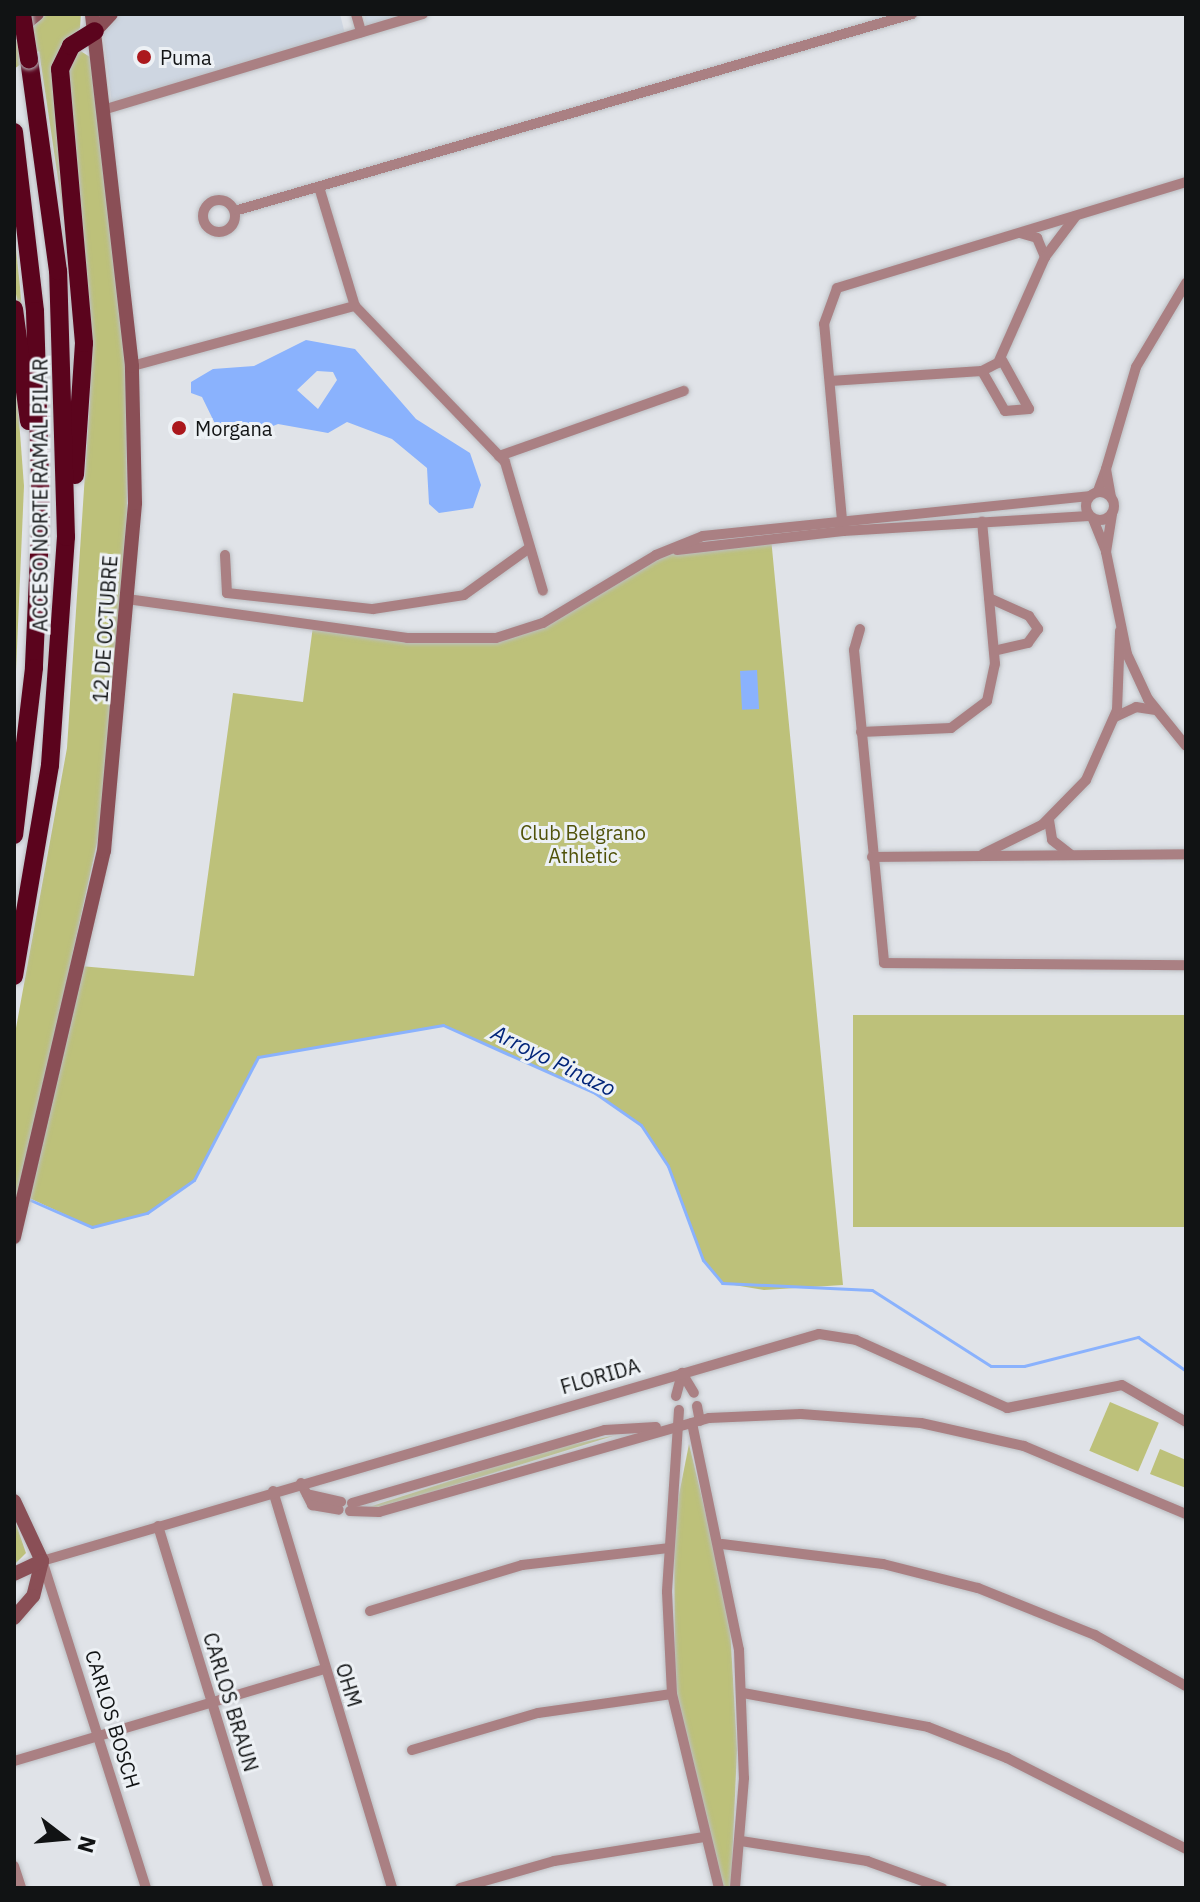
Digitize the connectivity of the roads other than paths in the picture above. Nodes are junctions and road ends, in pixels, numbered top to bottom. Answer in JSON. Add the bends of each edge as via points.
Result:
{"nodes":[{"id":1,"x":22,"y":14,"type":"edge"},
{"id":2,"x":37,"y":14,"type":"edge"},
{"id":3,"x":111,"y":14,"type":"edge"},
{"id":4,"x":356,"y":14,"type":"edge"},
{"id":5,"x":423,"y":14,"type":"edge"},
{"id":6,"x":912,"y":14,"type":"edge"},
{"id":7,"x":94,"y":22,"type":"edge"},
{"id":8,"x":361,"y":32,"type":"junction"},
{"id":9,"x":14,"y":33,"type":"edge"},
{"id":10,"x":106,"y":109,"type":"junction"},
{"id":11,"x":14,"y":132,"type":"edge"},
{"id":12,"x":1186,"y":182,"type":"edge"},
{"id":13,"x":319,"y":187,"type":"junction"},
{"id":14,"x":238,"y":210,"type":"dead end"},
{"id":15,"x":1077,"y":215,"type":"junction"},
{"id":16,"x":1018,"y":232,"type":"junction"},
{"id":17,"x":1045,"y":257,"type":"junction"},
{"id":18,"x":1186,"y":283,"type":"edge"},
{"id":19,"x":355,"y":306,"type":"junction"},
{"id":20,"x":14,"y":309,"type":"edge"},
{"id":21,"x":1002,"y":360,"type":"junction"},
{"id":22,"x":132,"y":366,"type":"junction"},
{"id":23,"x":982,"y":371,"type":"junction"},
{"id":24,"x":830,"y":381,"type":"junction"},
{"id":25,"x":684,"y":391,"type":"dead end"},
{"id":26,"x":499,"y":456,"type":"junction"},
{"id":27,"x":1106,"y":469,"type":"junction"},
{"id":28,"x":1094,"y":494,"type":"junction"},
{"id":29,"x":1112,"y":498,"type":"junction"},
{"id":30,"x":41,"y":511,"type":"junction"},
{"id":31,"x":1112,"y":514,"type":"junction"},
{"id":32,"x":841,"y":517,"type":"junction"},
{"id":33,"x":1091,"y":517,"type":"junction"},
{"id":34,"x":982,"y":522,"type":"junction"},
{"id":35,"x":843,"y":531,"type":"junction"},
{"id":36,"x":66,"y":537,"type":"junction"},
{"id":37,"x":528,"y":549,"type":"junction"},
{"id":38,"x":1106,"y":552,"type":"junction"},
{"id":39,"x":225,"y":555,"type":"dead end"},
{"id":40,"x":656,"y":555,"type":"junction"},
{"id":41,"x":543,"y":591,"type":"dead end"},
{"id":42,"x":989,"y":598,"type":"junction"},
{"id":43,"x":127,"y":599,"type":"junction"},
{"id":44,"x":860,"y":629,"type":"dead end"},
{"id":45,"x":1120,"y":631,"type":"junction"},
{"id":46,"x":994,"y":651,"type":"junction"},
{"id":47,"x":1156,"y":710,"type":"junction"},
{"id":48,"x":1115,"y":717,"type":"junction"},
{"id":49,"x":861,"y":732,"type":"junction"},
{"id":50,"x":1186,"y":746,"type":"edge"},
{"id":51,"x":1049,"y":820,"type":"junction"},
{"id":52,"x":14,"y":835,"type":"edge"},
{"id":53,"x":1186,"y":854,"type":"edge"},
{"id":54,"x":1071,"y":855,"type":"junction"},
{"id":55,"x":872,"y":857,"type":"junction"},
{"id":56,"x":975,"y":857,"type":"junction"},
{"id":57,"x":1186,"y":965,"type":"edge"},
{"id":58,"x":14,"y":976,"type":"edge"},
{"id":59,"x":16,"y":1230,"type":"edge"},
{"id":60,"x":682,"y":1373,"type":"junction"},
{"id":61,"x":694,"y":1393,"type":"dead end"},
{"id":62,"x":676,"y":1396,"type":"dead end"},
{"id":63,"x":697,"y":1406,"type":"dead end"},
{"id":64,"x":679,"y":1410,"type":"dead end"},
{"id":65,"x":1186,"y":1422,"type":"edge"},
{"id":66,"x":687,"y":1424,"type":"junction"},
{"id":67,"x":301,"y":1483,"type":"junction"},
{"id":68,"x":273,"y":1491,"type":"junction"},
{"id":69,"x":366,"y":1500,"type":"junction"},
{"id":70,"x":14,"y":1501,"type":"edge"},
{"id":71,"x":346,"y":1506,"type":"junction"},
{"id":72,"x":370,"y":1513,"type":"junction"},
{"id":73,"x":1186,"y":1514,"type":"edge"},
{"id":74,"x":158,"y":1526,"type":"junction"},
{"id":75,"x":722,"y":1544,"type":"junction"},
{"id":76,"x":668,"y":1548,"type":"junction"},
{"id":77,"x":42,"y":1561,"type":"junction"},
{"id":78,"x":14,"y":1574,"type":"edge"},
{"id":79,"x":370,"y":1611,"type":"dead end"},
{"id":80,"x":14,"y":1618,"type":"edge"},
{"id":81,"x":325,"y":1669,"type":"junction"},
{"id":82,"x":1186,"y":1686,"type":"edge"},
{"id":83,"x":743,"y":1693,"type":"junction"},
{"id":84,"x":672,"y":1694,"type":"junction"},
{"id":85,"x":212,"y":1703,"type":"junction"},
{"id":86,"x":99,"y":1736,"type":"junction"},
{"id":87,"x":412,"y":1750,"type":"dead end"},
{"id":88,"x":14,"y":1761,"type":"edge"},
{"id":89,"x":704,"y":1837,"type":"junction"},
{"id":90,"x":741,"y":1841,"type":"junction"},
{"id":91,"x":1186,"y":1849,"type":"edge"},
{"id":92,"x":14,"y":1866,"type":"edge"},
{"id":93,"x":21,"y":1888,"type":"edge"},
{"id":94,"x":146,"y":1888,"type":"edge"},
{"id":95,"x":269,"y":1888,"type":"edge"},
{"id":96,"x":392,"y":1888,"type":"edge"},
{"id":97,"x":460,"y":1888,"type":"edge"},
{"id":98,"x":719,"y":1888,"type":"edge"},
{"id":99,"x":735,"y":1888,"type":"edge"},
{"id":100,"x":942,"y":1888,"type":"edge"}],
"edges":[{"from":1,"to":36,"type":"highway","name":"ACCESO NORTE RAMAL PILAR","bridge":true,"via":[[58,271]]},
{"from":2,"to":9,"type":"street"},
{"from":3,"to":7,"type":"street"},
{"from":4,"to":8,"type":"street"},
{"from":5,"to":8,"type":"street"},
{"from":6,"to":13,"type":"street"},
{"from":7,"to":10,"type":"street","name":"12 DE OCTUBRE"},
{"from":7,"to":36,"type":"highway","via":[[71,46],[60,69],[84,343]]},
{"from":8,"to":10,"type":"street"},
{"from":10,"to":22,"type":"street","name":"12 DE OCTUBRE"},
{"from":11,"to":30,"type":"highway","name":"ACCESO NORTE RAMAL PILAR","via":[[35,311]]},
{"from":12,"to":15,"type":"street"},
{"from":13,"to":14,"type":"street"},
{"from":13,"to":19,"type":"street"},
{"from":15,"to":16,"type":"street"},
{"from":15,"to":17,"type":"street"},
{"from":16,"to":17,"type":"street","via":[[1037,238]]},
{"from":16,"to":24,"type":"street","via":[[837,288],[825,315]]},
{"from":17,"to":21,"type":"street"},
{"from":18,"to":27,"type":"street","via":[[1136,367]]},
{"from":19,"to":22,"type":"street"},
{"from":19,"to":26,"type":"street"},
{"from":20,"to":30,"type":"highway"},
{"from":21,"to":23,"type":"street"},
{"from":21,"to":23,"type":"street","via":[[1029,409],[1005,411]]},
{"from":22,"to":43,"type":"street","name":"12 DE OCTUBRE","via":[[135,503]]},
{"from":23,"to":24,"type":"street"},
{"from":24,"to":32,"type":"street"},
{"from":25,"to":26,"type":"street"},
{"from":26,"to":37,"type":"street"},
{"from":27,"to":28,"type":"street"},
{"from":27,"to":29,"type":"street"},
{"from":28,"to":29,"type":"street"},
{"from":28,"to":32,"type":"street"},
{"from":28,"to":33,"type":"street"},
{"from":29,"to":31,"type":"street"},
{"from":30,"to":52,"type":"highway","name":"ACCESO NORTE RAMAL PILAR","via":[[34,668]]},
{"from":31,"to":33,"type":"street"},
{"from":31,"to":38,"type":"street"},
{"from":32,"to":35,"type":"street"},
{"from":32,"to":40,"type":"street","via":[[718,533]]},
{"from":33,"to":34,"type":"street"},
{"from":33,"to":38,"type":"street"},
{"from":34,"to":35,"type":"street"},
{"from":34,"to":42,"type":"street"},
{"from":35,"to":40,"type":"street"},
{"from":36,"to":58,"type":"highway","name":"ACCESO NORTE RAMAL PILAR","via":[[50,765]]},
{"from":37,"to":39,"type":"street","via":[[464,595],[373,609],[227,593]]},
{"from":37,"to":41,"type":"street"},
{"from":38,"to":45,"type":"street"},
{"from":40,"to":43,"type":"street","via":[[567,611],[496,638],[407,638]]},
{"from":42,"to":46,"type":"street"},
{"from":42,"to":46,"type":"street","via":[[1029,616],[1038,629],[1028,643]]},
{"from":43,"to":59,"type":"street","name":"12 DE OCTUBRE","via":[[104,851],[37,1164]]},
{"from":44,"to":49,"type":"street","via":[[854,650]]},
{"from":45,"to":47,"type":"street"},
{"from":45,"to":48,"type":"street"},
{"from":46,"to":49,"type":"street","via":[[992,691],[962,724]]},
{"from":47,"to":48,"type":"street","via":[[1136,707]]},
{"from":47,"to":50,"type":"street"},
{"from":48,"to":51,"type":"street","via":[[1086,780]]},
{"from":49,"to":55,"type":"street"},
{"from":51,"to":54,"type":"street","via":[[1050,836]]},
{"from":51,"to":56,"type":"street"},
{"from":53,"to":54,"type":"street"},
{"from":54,"to":56,"type":"street"},
{"from":55,"to":56,"type":"street"},
{"from":55,"to":57,"type":"street","via":[[887,966]]},
{"from":60,"to":61,"type":"street"},
{"from":60,"to":62,"type":"street"},
{"from":60,"to":65,"type":"street","name":"FLORIDA","via":[[836,1334],[1000,1407],[1122,1385]]},
{"from":60,"to":67,"type":"street","name":"FLORIDA"},
{"from":63,"to":66,"type":"street"},
{"from":64,"to":66,"type":"street"},
{"from":66,"to":69,"type":"street","via":[[605,1430]]},
{"from":66,"to":72,"type":"street"},
{"from":66,"to":73,"type":"street","via":[[834,1415],[953,1429],[1051,1454]]},
{"from":66,"to":75,"type":"street"},
{"from":66,"to":76,"type":"street"},
{"from":67,"to":68,"type":"street","name":"FLORIDA"},
{"from":67,"to":71,"type":"street","via":[[312,1505]]},
{"from":68,"to":74,"type":"street","name":"FLORIDA"},
{"from":68,"to":81,"type":"street","name":"OHM"},
{"from":69,"to":71,"type":"street"},
{"from":69,"to":72,"type":"street"},
{"from":70,"to":77,"type":"street"},
{"from":71,"to":72,"type":"street"},
{"from":74,"to":77,"type":"street","name":"FLORIDA"},
{"from":74,"to":85,"type":"street","name":"CARLOS BRAUN"},
{"from":75,"to":82,"type":"street","via":[[883,1564],[978,1588],[1095,1635]]},
{"from":75,"to":83,"type":"street"},
{"from":76,"to":79,"type":"street","via":[[495,1570]]},
{"from":76,"to":84,"type":"street"},
{"from":77,"to":78,"type":"street","name":"FLORIDA"},
{"from":77,"to":80,"type":"street","via":[[33,1596]]},
{"from":77,"to":86,"type":"street","name":"CARLOS BOSCH"},
{"from":81,"to":85,"type":"street"},
{"from":81,"to":96,"type":"street","name":"OHM"},
{"from":83,"to":90,"type":"street"},
{"from":83,"to":91,"type":"street","via":[[928,1727],[1007,1758]]},
{"from":84,"to":87,"type":"street","via":[[538,1713]]},
{"from":84,"to":89,"type":"street"},
{"from":85,"to":86,"type":"street"},
{"from":85,"to":95,"type":"street","name":"CARLOS BRAUN"},
{"from":86,"to":88,"type":"street"},
{"from":86,"to":94,"type":"street","name":"CARLOS BOSCH"},
{"from":89,"to":97,"type":"street","via":[[554,1861]]},
{"from":89,"to":98,"type":"street"},
{"from":90,"to":99,"type":"street"},
{"from":90,"to":100,"type":"street","via":[[867,1861]]},
{"from":92,"to":93,"type":"street"}]}
